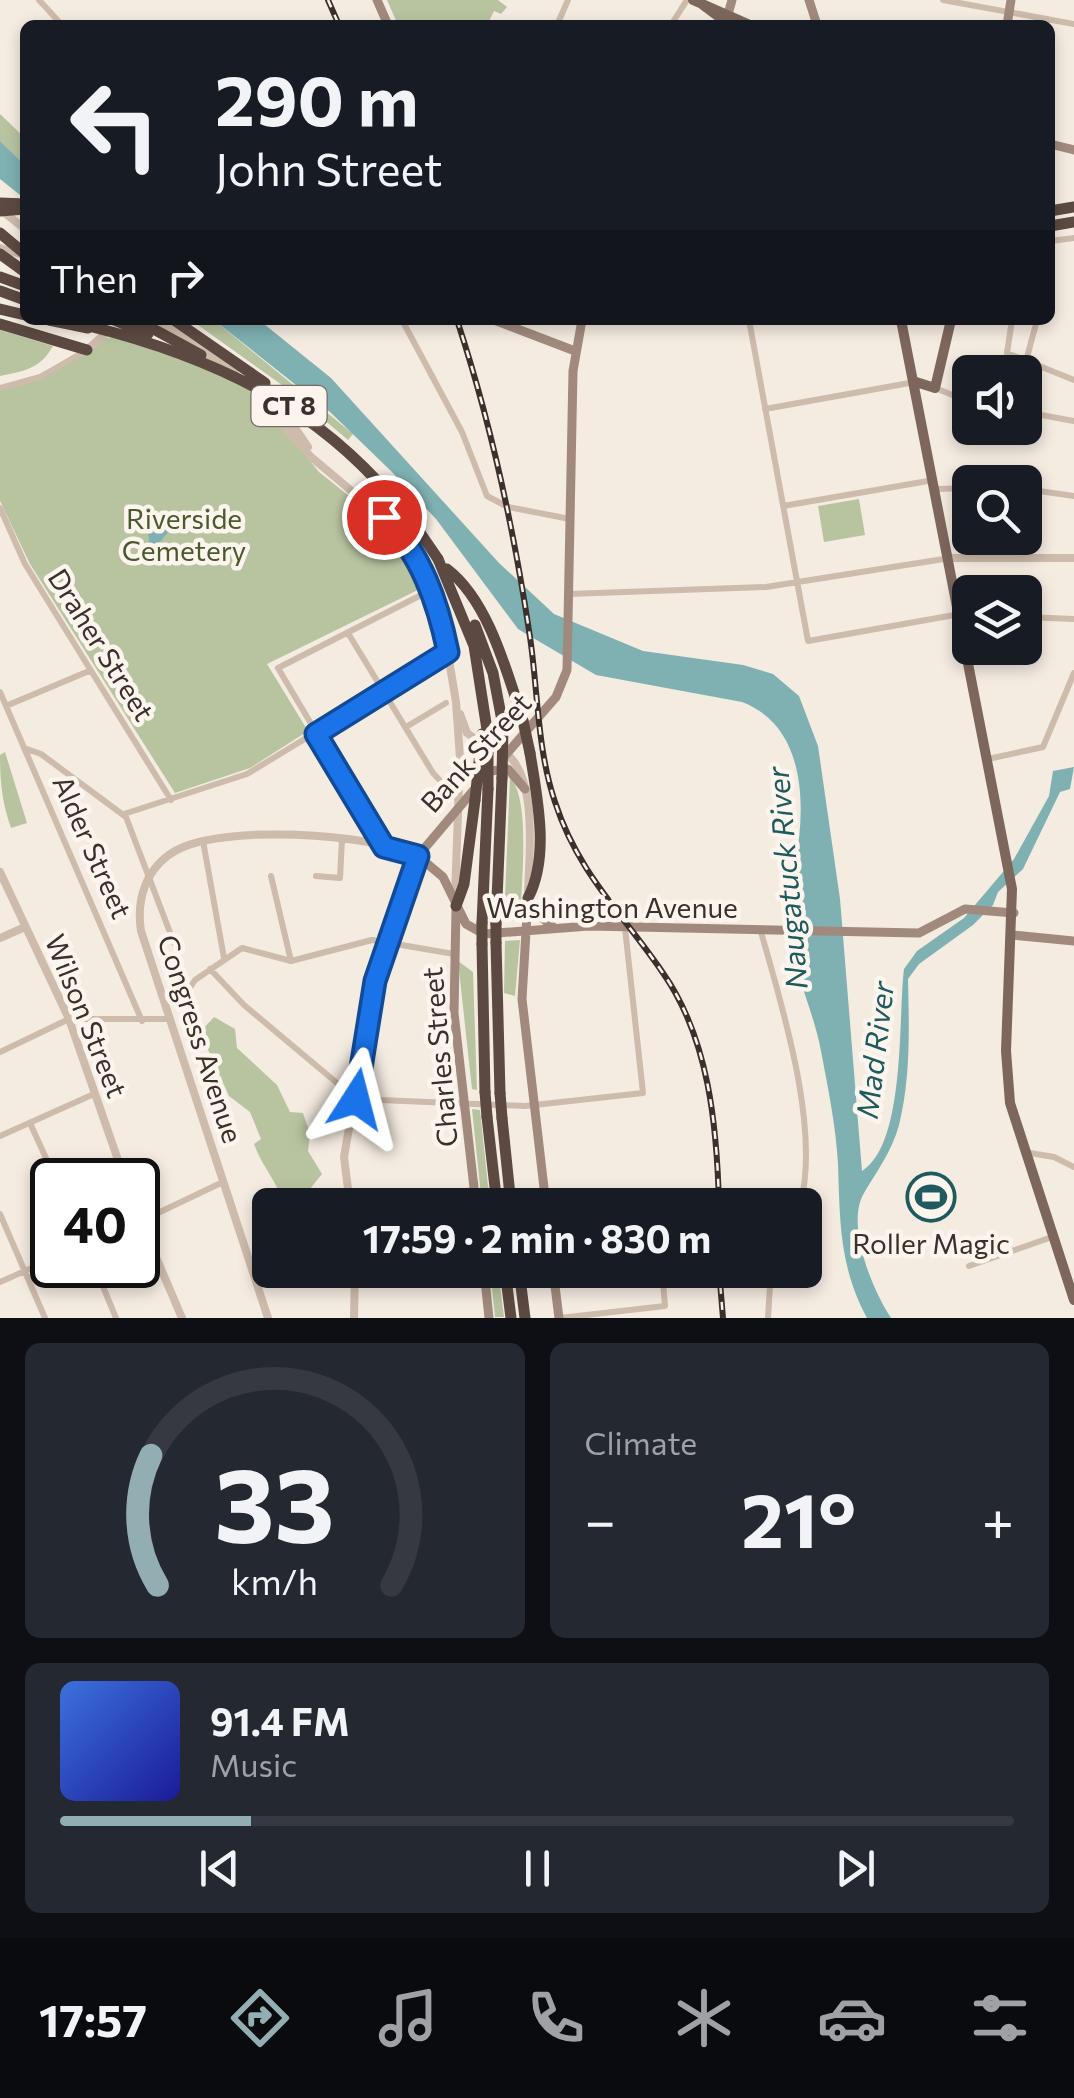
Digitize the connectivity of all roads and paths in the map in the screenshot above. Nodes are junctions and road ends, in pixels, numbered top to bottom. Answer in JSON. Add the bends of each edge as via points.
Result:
{"nodes":[{"id":1,"x":39,"y":0,"type":"edge"},
{"id":2,"x":943,"y":0,"type":"edge"},
{"id":3,"x":1012,"y":0,"type":"edge"},
{"id":4,"x":694,"y":2,"type":"edge"},
{"id":5,"x":1010,"y":12,"type":"junction"},
{"id":6,"x":57,"y":20,"type":"edge"},
{"id":7,"x":676,"y":20,"type":"edge"},
{"id":8,"x":725,"y":20,"type":"edge"},
{"id":9,"x":1008,"y":20,"type":"edge"},
{"id":10,"x":1053,"y":20,"type":"edge"},
{"id":11,"x":0,"y":208,"type":"edge"},
{"id":12,"x":20,"y":225,"type":"edge"},
{"id":13,"x":0,"y":233,"type":"edge"},
{"id":14,"x":0,"y":251,"type":"edge"},
{"id":15,"x":20,"y":251,"type":"edge"},
{"id":16,"x":20,"y":268,"type":"edge"},
{"id":17,"x":0,"y":324,"type":"edge"},
{"id":18,"x":92,"y":325,"type":"edge"},
{"id":19,"x":110,"y":325,"type":"edge"},
{"id":20,"x":128,"y":325,"type":"edge"},
{"id":21,"x":146,"y":325,"type":"edge"},
{"id":22,"x":165,"y":325,"type":"edge"},
{"id":23,"x":184,"y":325,"type":"edge"},
{"id":24,"x":184,"y":325,"type":"edge"},
{"id":25,"x":185,"y":325,"type":"edge"},
{"id":26,"x":405,"y":325,"type":"edge"},
{"id":27,"x":512,"y":325,"type":"edge"},
{"id":28,"x":581,"y":325,"type":"edge"},
{"id":29,"x":751,"y":325,"type":"edge"},
{"id":30,"x":902,"y":325,"type":"edge"},
{"id":31,"x":950,"y":325,"type":"edge"},
{"id":32,"x":1011,"y":325,"type":"edge"},
{"id":33,"x":1035,"y":325,"type":"edge"},
{"id":34,"x":87,"y":350,"type":"junction"},
{"id":35,"x":575,"y":350,"type":"junction"},
{"id":36,"x":201,"y":354,"type":"junction"},
{"id":37,"x":1015,"y":355,"type":"edge"},
{"id":38,"x":1027,"y":355,"type":"edge"},
{"id":39,"x":1042,"y":367,"type":"edge"},
{"id":40,"x":1074,"y":380,"type":"edge"},
{"id":41,"x":916,"y":382,"type":"junction"},
{"id":42,"x":0,"y":388,"type":"edge"},
{"id":43,"x":936,"y":388,"type":"junction"},
{"id":44,"x":280,"y":394,"type":"junction"},
{"id":45,"x":952,"y":395,"type":"edge"},
{"id":46,"x":766,"y":409,"type":"junction"},
{"id":47,"x":1042,"y":415,"type":"edge"},
{"id":48,"x":1074,"y":422,"type":"edge"},
{"id":49,"x":318,"y":463,"type":"junction"},
{"id":50,"x":368,"y":470,"type":"junction"},
{"id":51,"x":936,"y":484,"type":"junction"},
{"id":52,"x":952,"y":486,"type":"edge"},
{"id":53,"x":1042,"y":491,"type":"edge"},
{"id":54,"x":1074,"y":496,"type":"edge"},
{"id":55,"x":783,"y":506,"type":"junction"},
{"id":56,"x":0,"y":508,"type":"edge"},
{"id":57,"x":570,"y":519,"type":"junction"},
{"id":58,"x":950,"y":558,"type":"junction"},
{"id":59,"x":1074,"y":558,"type":"edge"},
{"id":60,"x":442,"y":564,"type":"junction"},
{"id":61,"x":954,"y":575,"type":"edge"},
{"id":62,"x":797,"y":583,"type":"junction"},
{"id":63,"x":431,"y":590,"type":"junction"},
{"id":64,"x":569,"y":594,"type":"junction"},
{"id":65,"x":1042,"y":618,"type":"edge"},
{"id":66,"x":1074,"y":620,"type":"edge"},
{"id":67,"x":952,"y":621,"type":"edge"},
{"id":68,"x":348,"y":633,"type":"junction"},
{"id":69,"x":448,"y":652,"type":"junction"},
{"id":70,"x":972,"y":665,"type":"edge"},
{"id":71,"x":90,"y":671,"type":"junction"},
{"id":72,"x":1074,"y":673,"type":"edge"},
{"id":73,"x":0,"y":692,"type":"edge"},
{"id":74,"x":384,"y":692,"type":"junction"},
{"id":75,"x":451,"y":702,"type":"junction"},
{"id":76,"x":6,"y":706,"type":"junction"},
{"id":77,"x":526,"y":725,"type":"junction"},
{"id":78,"x":406,"y":727,"type":"junction"},
{"id":79,"x":316,"y":734,"type":"junction"},
{"id":80,"x":486,"y":739,"type":"junction"},
{"id":81,"x":24,"y":748,"type":"junction"},
{"id":82,"x":507,"y":753,"type":"junction"},
{"id":83,"x":988,"y":759,"type":"junction"},
{"id":84,"x":460,"y":767,"type":"junction"},
{"id":85,"x":490,"y":771,"type":"junction"},
{"id":86,"x":440,"y":780,"type":"junction"},
{"id":87,"x":525,"y":790,"type":"junction"},
{"id":88,"x":171,"y":800,"type":"junction"},
{"id":89,"x":458,"y":803,"type":"junction"},
{"id":90,"x":124,"y":814,"type":"junction"},
{"id":91,"x":342,"y":840,"type":"junction"},
{"id":92,"x":203,"y":841,"type":"junction"},
{"id":93,"x":384,"y":847,"type":"junction"},
{"id":94,"x":418,"y":856,"type":"junction"},
{"id":95,"x":0,"y":872,"type":"edge"},
{"id":96,"x":271,"y":876,"type":"dead end"},
{"id":97,"x":316,"y":876,"type":"dead end"},
{"id":98,"x":149,"y":877,"type":"junction"},
{"id":99,"x":528,"y":901,"type":"junction"},
{"id":100,"x":456,"y":906,"type":"junction"},
{"id":101,"x":1014,"y":912,"type":"junction"},
{"id":102,"x":489,"y":924,"type":"junction"},
{"id":103,"x":25,"y":926,"type":"junction"},
{"id":104,"x":560,"y":928,"type":"junction"},
{"id":105,"x":624,"y":928,"type":"junction"},
{"id":106,"x":526,"y":931,"type":"junction"},
{"id":107,"x":761,"y":932,"type":"junction"},
{"id":108,"x":1012,"y":934,"type":"junction"},
{"id":109,"x":0,"y":938,"type":"edge"},
{"id":110,"x":1074,"y":940,"type":"edge"},
{"id":111,"x":174,"y":943,"type":"dead end"},
{"id":112,"x":387,"y":943,"type":"junction"},
{"id":113,"x":489,"y":943,"type":"junction"},
{"id":114,"x":454,"y":954,"type":"junction"},
{"id":115,"x":224,"y":958,"type":"junction"},
{"id":116,"x":291,"y":961,"type":"junction"},
{"id":117,"x":210,"y":968,"type":"junction"},
{"id":118,"x":179,"y":1005,"type":"dead end"},
{"id":119,"x":68,"y":1018,"type":"junction"},
{"id":120,"x":169,"y":1018,"type":"junction"},
{"id":121,"x":142,"y":1021,"type":"junction"},
{"id":122,"x":0,"y":1040,"type":"edge"},
{"id":123,"x":2,"y":1051,"type":"edge"},
{"id":124,"x":94,"y":1094,"type":"junction"},
{"id":125,"x":356,"y":1099,"type":"junction"},
{"id":126,"x":464,"y":1103,"type":"junction"},
{"id":127,"x":534,"y":1105,"type":"junction"},
{"id":128,"x":30,"y":1123,"type":"junction"},
{"id":129,"x":0,"y":1136,"type":"edge"},
{"id":130,"x":1022,"y":1152,"type":"junction"},
{"id":131,"x":46,"y":1158,"type":"edge"},
{"id":132,"x":117,"y":1158,"type":"edge"},
{"id":133,"x":1074,"y":1167,"type":"edge"},
{"id":134,"x":224,"y":1182,"type":"junction"},
{"id":135,"x":348,"y":1188,"type":"edge"},
{"id":136,"x":474,"y":1188,"type":"edge"},
{"id":137,"x":495,"y":1188,"type":"edge"},
{"id":138,"x":509,"y":1188,"type":"edge"},
{"id":139,"x":544,"y":1188,"type":"edge"},
{"id":140,"x":803,"y":1188,"type":"edge"},
{"id":141,"x":160,"y":1210,"type":"edge"},
{"id":142,"x":0,"y":1214,"type":"edge"},
{"id":143,"x":1052,"y":1237,"type":"junction"},
{"id":144,"x":970,"y":1266,"type":"dead end"},
{"id":145,"x":30,"y":1268,"type":"edge"},
{"id":146,"x":160,"y":1269,"type":"edge"},
{"id":147,"x":24,"y":1271,"type":"junction"},
{"id":148,"x":0,"y":1282,"type":"edge"},
{"id":149,"x":104,"y":1288,"type":"edge"},
{"id":150,"x":355,"y":1288,"type":"edge"},
{"id":151,"x":486,"y":1288,"type":"edge"},
{"id":152,"x":507,"y":1288,"type":"edge"},
{"id":153,"x":521,"y":1288,"type":"edge"},
{"id":154,"x":555,"y":1288,"type":"edge"},
{"id":155,"x":664,"y":1288,"type":"edge"},
{"id":156,"x":770,"y":1288,"type":"edge"},
{"id":157,"x":1074,"y":1300,"type":"edge"},
{"id":158,"x":510,"y":1314,"type":"edge"},
{"id":159,"x":524,"y":1314,"type":"edge"},
{"id":160,"x":45,"y":1318,"type":"edge"},
{"id":161,"x":116,"y":1318,"type":"edge"},
{"id":162,"x":182,"y":1318,"type":"edge"},
{"id":163,"x":268,"y":1318,"type":"edge"},
{"id":164,"x":354,"y":1318,"type":"edge"},
{"id":165,"x":489,"y":1318,"type":"edge"},
{"id":166,"x":559,"y":1318,"type":"edge"},
{"id":167,"x":768,"y":1318,"type":"edge"}],
"edges":[{"from":1,"to":6,"type":"street"},
{"from":2,"to":5,"type":"street"},
{"from":3,"to":5,"type":"main road"},
{"from":4,"to":7,"type":"street"},
{"from":4,"to":8,"type":"main road"},
{"from":5,"to":9,"type":"main road"},
{"from":5,"to":10,"type":"street"},
{"from":11,"to":12,"type":"street"},
{"from":13,"to":15,"type":"highway"},
{"from":14,"to":16,"type":"highway"},
{"from":17,"to":34,"type":"highway"},
{"from":18,"to":50,"type":"highway","number":"CT 8","bridge":true,"via":[[219,366],[313,422]]},
{"from":19,"to":34,"type":"street"},
{"from":20,"to":36,"type":"highway","number":"CT 8","bridge":true},
{"from":21,"to":36,"type":"highway"},
{"from":22,"to":49,"type":"street","via":[[241,379]]},
{"from":23,"to":44,"type":"highway","bridge":true},
{"from":24,"to":50,"type":"highway","bridge":true,"via":[[316,418]]},
{"from":25,"to":49,"type":"street","via":[[258,372]]},
{"from":26,"to":57,"type":"street","via":[[489,498]]},
{"from":27,"to":35,"type":"main road"},
{"from":28,"to":35,"type":"main road","name":"Bank Street"},
{"from":29,"to":46,"type":"street"},
{"from":30,"to":41,"type":"main road"},
{"from":31,"to":43,"type":"main road"},
{"from":32,"to":37,"type":"street","via":[[1006,350]]},
{"from":33,"to":38,"type":"street"},
{"from":34,"to":42,"type":"street","via":[[40,377]]},
{"from":35,"to":57,"type":"main road","name":"Bank Street"},
{"from":36,"to":44,"type":"highway","number":"CT 8","bridge":true},
{"from":39,"to":40,"type":"street"},
{"from":41,"to":43,"type":"main road"},
{"from":41,"to":46,"type":"street"},
{"from":41,"to":51,"type":"main road"},
{"from":43,"to":45,"type":"street"},
{"from":44,"to":60,"type":"highway","number":"CT 8","bridge":true,"via":[[398,499]]},
{"from":46,"to":55,"type":"street"},
{"from":47,"to":48,"type":"street"},
{"from":49,"to":63,"type":"street","via":[[392,525]]},
{"from":50,"to":60,"type":"highway","number":"CT 8","bridge":true},
{"from":51,"to":52,"type":"street"},
{"from":51,"to":55,"type":"street"},
{"from":51,"to":58,"type":"main road"},
{"from":53,"to":54,"type":"street"},
{"from":55,"to":62,"type":"street"},
{"from":56,"to":71,"type":"street","name":"Draher Street","via":[[25,564]]},
{"from":57,"to":64,"type":"main road","name":"Bank Street"},
{"from":58,"to":59,"type":"street"},
{"from":58,"to":61,"type":"main road"},
{"from":58,"to":62,"type":"street"},
{"from":60,"to":77,"type":"highway","via":[[460,579],[483,620]]},
{"from":60,"to":80,"type":"highway","number":"CT 8","via":[[481,675]]},
{"from":60,"to":102,"type":"highway","number":"CT 8","bridge":true,"via":[[484,646],[503,726]]},
{"from":62,"to":64,"type":"street"},
{"from":62,"to":67,"type":"street","via":[[809,642]]},
{"from":63,"to":68,"type":"street"},
{"from":63,"to":69,"type":"street"},
{"from":64,"to":77,"type":"main road","name":"Bank Street","via":[[568,664],[559,692]]},
{"from":65,"to":66,"type":"street"},
{"from":68,"to":74,"type":"street"},
{"from":68,"to":79,"type":"street","via":[[278,668]]},
{"from":69,"to":74,"type":"street"},
{"from":69,"to":75,"type":"street"},
{"from":70,"to":83,"type":"main road"},
{"from":71,"to":76,"type":"street"},
{"from":71,"to":88,"type":"street","name":"Draher Street"},
{"from":72,"to":83,"type":"street","via":[[1044,748]]},
{"from":73,"to":76,"type":"street","name":"Alder Street"},
{"from":74,"to":78,"type":"street"},
{"from":74,"to":79,"type":"street"},
{"from":75,"to":78,"type":"street"},
{"from":75,"to":80,"type":"street","via":[[467,732]]},
{"from":75,"to":84,"type":"street"},
{"from":76,"to":81,"type":"street","name":"Alder Street"},
{"from":77,"to":80,"type":"main road"},
{"from":77,"to":82,"type":"main road","name":"Bank Street"},
{"from":77,"to":99,"type":"highway","bridge":true,"via":[[539,833]]},
{"from":78,"to":86,"type":"street"},
{"from":79,"to":88,"type":"street","via":[[246,774]]},
{"from":79,"to":93,"type":"street"},
{"from":80,"to":82,"type":"street"},
{"from":80,"to":100,"type":"highway","bridge":true},
{"from":80,"to":102,"type":"highway","number":"CT 8","bridge":true},
{"from":81,"to":90,"type":"street"},
{"from":81,"to":121,"type":"street","name":"Alder Street"},
{"from":82,"to":85,"type":"main road","name":"Bank Street"},
{"from":82,"to":87,"type":"street"},
{"from":83,"to":101,"type":"main road"},
{"from":84,"to":86,"type":"street","via":[[454,777]]},
{"from":84,"to":89,"type":"street"},
{"from":85,"to":87,"type":"main road","via":[[508,769]]},
{"from":85,"to":89,"type":"main road","name":"Bank Street"},
{"from":86,"to":89,"type":"street"},
{"from":87,"to":99,"type":"street"},
{"from":88,"to":90,"type":"street"},
{"from":89,"to":94,"type":"main road","name":"Bank Street"},
{"from":89,"to":100,"type":"street"},
{"from":90,"to":98,"type":"street"},
{"from":91,"to":92,"type":"street","via":[[298,834]]},
{"from":91,"to":93,"type":"street"},
{"from":91,"to":97,"type":"street","via":[[340,878]]},
{"from":92,"to":98,"type":"street","via":[[172,853]]},
{"from":92,"to":115,"type":"street"},
{"from":93,"to":94,"type":"street"},
{"from":94,"to":100,"type":"main road","via":[[440,872]]},
{"from":94,"to":112,"type":"street","name":"Bank Street"},
{"from":95,"to":103,"type":"street","name":"Wilson Street"},
{"from":96,"to":116,"type":"street"},
{"from":98,"to":111,"type":"street"},
{"from":98,"to":120,"type":"street","name":"Congress Avenue","via":[[140,926]]},
{"from":99,"to":104,"type":"main road","via":[[542,921]]},
{"from":99,"to":106,"type":"main road"},
{"from":100,"to":106,"type":"main road","name":"Washington Avenue","via":[[480,933]]},
{"from":100,"to":114,"type":"main road","name":"Charles Street"},
{"from":101,"to":107,"type":"main road","name":"Washington Avenue","via":[[970,909],[924,933]]},
{"from":101,"to":108,"type":"main road"},
{"from":102,"to":113,"type":"highway","number":"CT 8","bridge":true},
{"from":103,"to":109,"type":"street"},
{"from":103,"to":119,"type":"street","name":"Wilson Street"},
{"from":104,"to":105,"type":"main road","name":"Washington Avenue"},
{"from":104,"to":106,"type":"main road","name":"Washington Avenue"},
{"from":105,"to":107,"type":"main road","name":"Washington Avenue"},
{"from":105,"to":127,"type":"street","via":[[643,1094]]},
{"from":106,"to":127,"type":"main road","via":[[522,999]]},
{"from":107,"to":140,"type":"street","via":[[784,1014],[805,1137]]},
{"from":108,"to":110,"type":"main road"},
{"from":108,"to":130,"type":"main road","via":[[1006,1059]]},
{"from":112,"to":114,"type":"street"},
{"from":112,"to":116,"type":"street","via":[[366,941]]},
{"from":112,"to":125,"type":"street","name":"Bank Street"},
{"from":113,"to":137,"type":"highway","number":"CT 8","bridge":true,"via":[[486,1092]]},
{"from":113,"to":138,"type":"highway","number":"CT 8","bridge":true},
{"from":114,"to":126,"type":"main road","name":"Charles Street"},
{"from":115,"to":116,"type":"street","via":[[243,948]]},
{"from":115,"to":117,"type":"street"},
{"from":117,"to":118,"type":"street"},
{"from":117,"to":125,"type":"street"},
{"from":119,"to":121,"type":"street"},
{"from":119,"to":123,"type":"street"},
{"from":119,"to":124,"type":"street","name":"Wilson Street"},
{"from":120,"to":121,"type":"street"},
{"from":120,"to":134,"type":"street","name":"Congress Avenue"},
{"from":122,"to":123,"type":"street"},
{"from":124,"to":128,"type":"street"},
{"from":124,"to":132,"type":"street","name":"Wilson Street"},
{"from":125,"to":126,"type":"street"},
{"from":125,"to":135,"type":"street","name":"Bank Street","via":[[344,1157]]},
{"from":126,"to":127,"type":"street"},
{"from":126,"to":136,"type":"main road","name":"Charles Street"},
{"from":127,"to":139,"type":"main road"},
{"from":128,"to":129,"type":"street"},
{"from":128,"to":131,"type":"street"},
{"from":130,"to":133,"type":"street"},
{"from":130,"to":143,"type":"main road"},
{"from":134,"to":141,"type":"street"},
{"from":134,"to":163,"type":"street","name":"Congress Avenue"},
{"from":142,"to":147,"type":"street"},
{"from":143,"to":144,"type":"street"},
{"from":143,"to":157,"type":"main road"},
{"from":145,"to":147,"type":"street"},
{"from":146,"to":162,"type":"street"},
{"from":147,"to":148,"type":"street"},
{"from":147,"to":160,"type":"street"},
{"from":149,"to":161,"type":"street"},
{"from":150,"to":164,"type":"street"},
{"from":151,"to":165,"type":"main road"},
{"from":152,"to":158,"type":"highway"},
{"from":153,"to":159,"type":"highway"},
{"from":154,"to":166,"type":"main road"},
{"from":155,"to":166,"type":"street","via":[[665,1306]]},
{"from":156,"to":167,"type":"street"}]}
